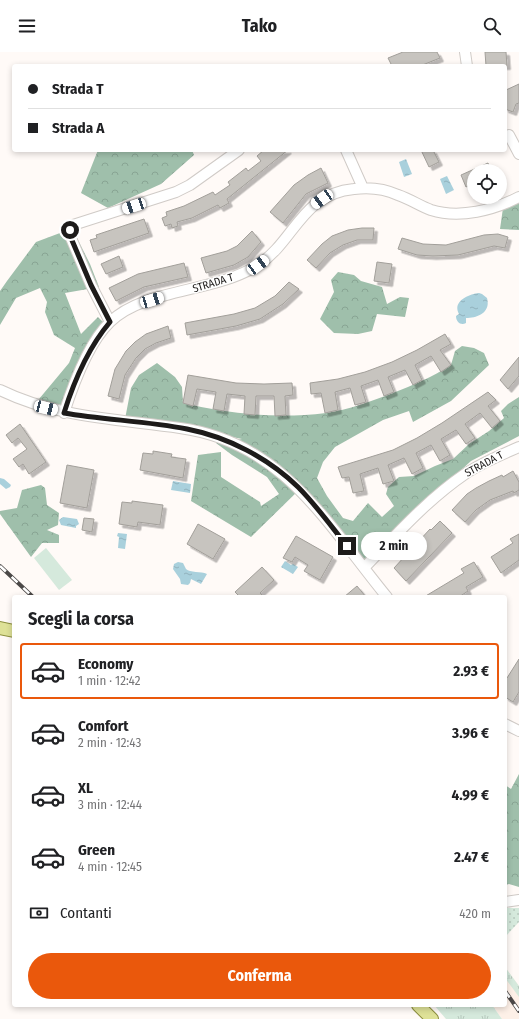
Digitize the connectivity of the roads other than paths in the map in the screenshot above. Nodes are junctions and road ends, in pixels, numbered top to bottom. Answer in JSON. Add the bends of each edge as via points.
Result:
{"nodes":[{"id":1,"x":465,"y":52,"type":"edge"},
{"id":2,"x":467,"y":64,"type":"edge"},
{"id":3,"x":511,"y":135,"type":"edge"},
{"id":4,"x":236,"y":152,"type":"edge"},
{"id":5,"x":347,"y":152,"type":"edge"},
{"id":6,"x":519,"y":154,"type":"edge"},
{"id":7,"x":363,"y":188,"type":"junction"},
{"id":8,"x":519,"y":197,"type":"edge"},
{"id":9,"x":110,"y":322,"type":"junction"},
{"id":10,"x":0,"y":390,"type":"edge"},
{"id":11,"x":64,"y":413,"type":"junction"},
{"id":12,"x":519,"y":446,"type":"edge"},
{"id":13,"x":364,"y":568,"type":"junction"},
{"id":14,"x":385,"y":595,"type":"edge"},
{"id":15,"x":0,"y":628,"type":"edge"},
{"id":16,"x":12,"y":631,"type":"edge"},
{"id":17,"x":507,"y":725,"type":"edge"},
{"id":18,"x":519,"y":731,"type":"edge"},
{"id":19,"x":519,"y":900,"type":"edge"},
{"id":20,"x":507,"y":902,"type":"edge"}],
"edges":[{"from":1,"to":2,"type":"street"},
{"from":3,"to":6,"type":"street"},
{"from":4,"to":9,"type":"street","via":[[181,190],[71,227],[70,234],[85,272]]},
{"from":5,"to":7,"type":"street"},
{"from":7,"to":8,"type":"street","name":"STRADA T","via":[[390,192],[423,207],[442,212],[481,211]]},
{"from":7,"to":9,"type":"street","name":"STRADA T","via":[[338,191],[315,204],[302,216],[274,252],[251,270],[217,283],[144,302],[126,310]]},
{"from":9,"to":11,"type":"street","name":"STRADA T","via":[[79,372]]},
{"from":10,"to":11,"type":"street","via":[[27,402]]},
{"from":11,"to":13,"type":"street","via":[[188,429],[247,450],[275,468],[298,488],[320,511]]},
{"from":12,"to":13,"type":"street","name":"STRADA T","via":[[466,473],[442,491]]},
{"from":13,"to":14,"type":"street"},
{"from":15,"to":16,"type":"main road"},
{"from":17,"to":18,"type":"street"},
{"from":19,"to":20,"type":"street"}]}
